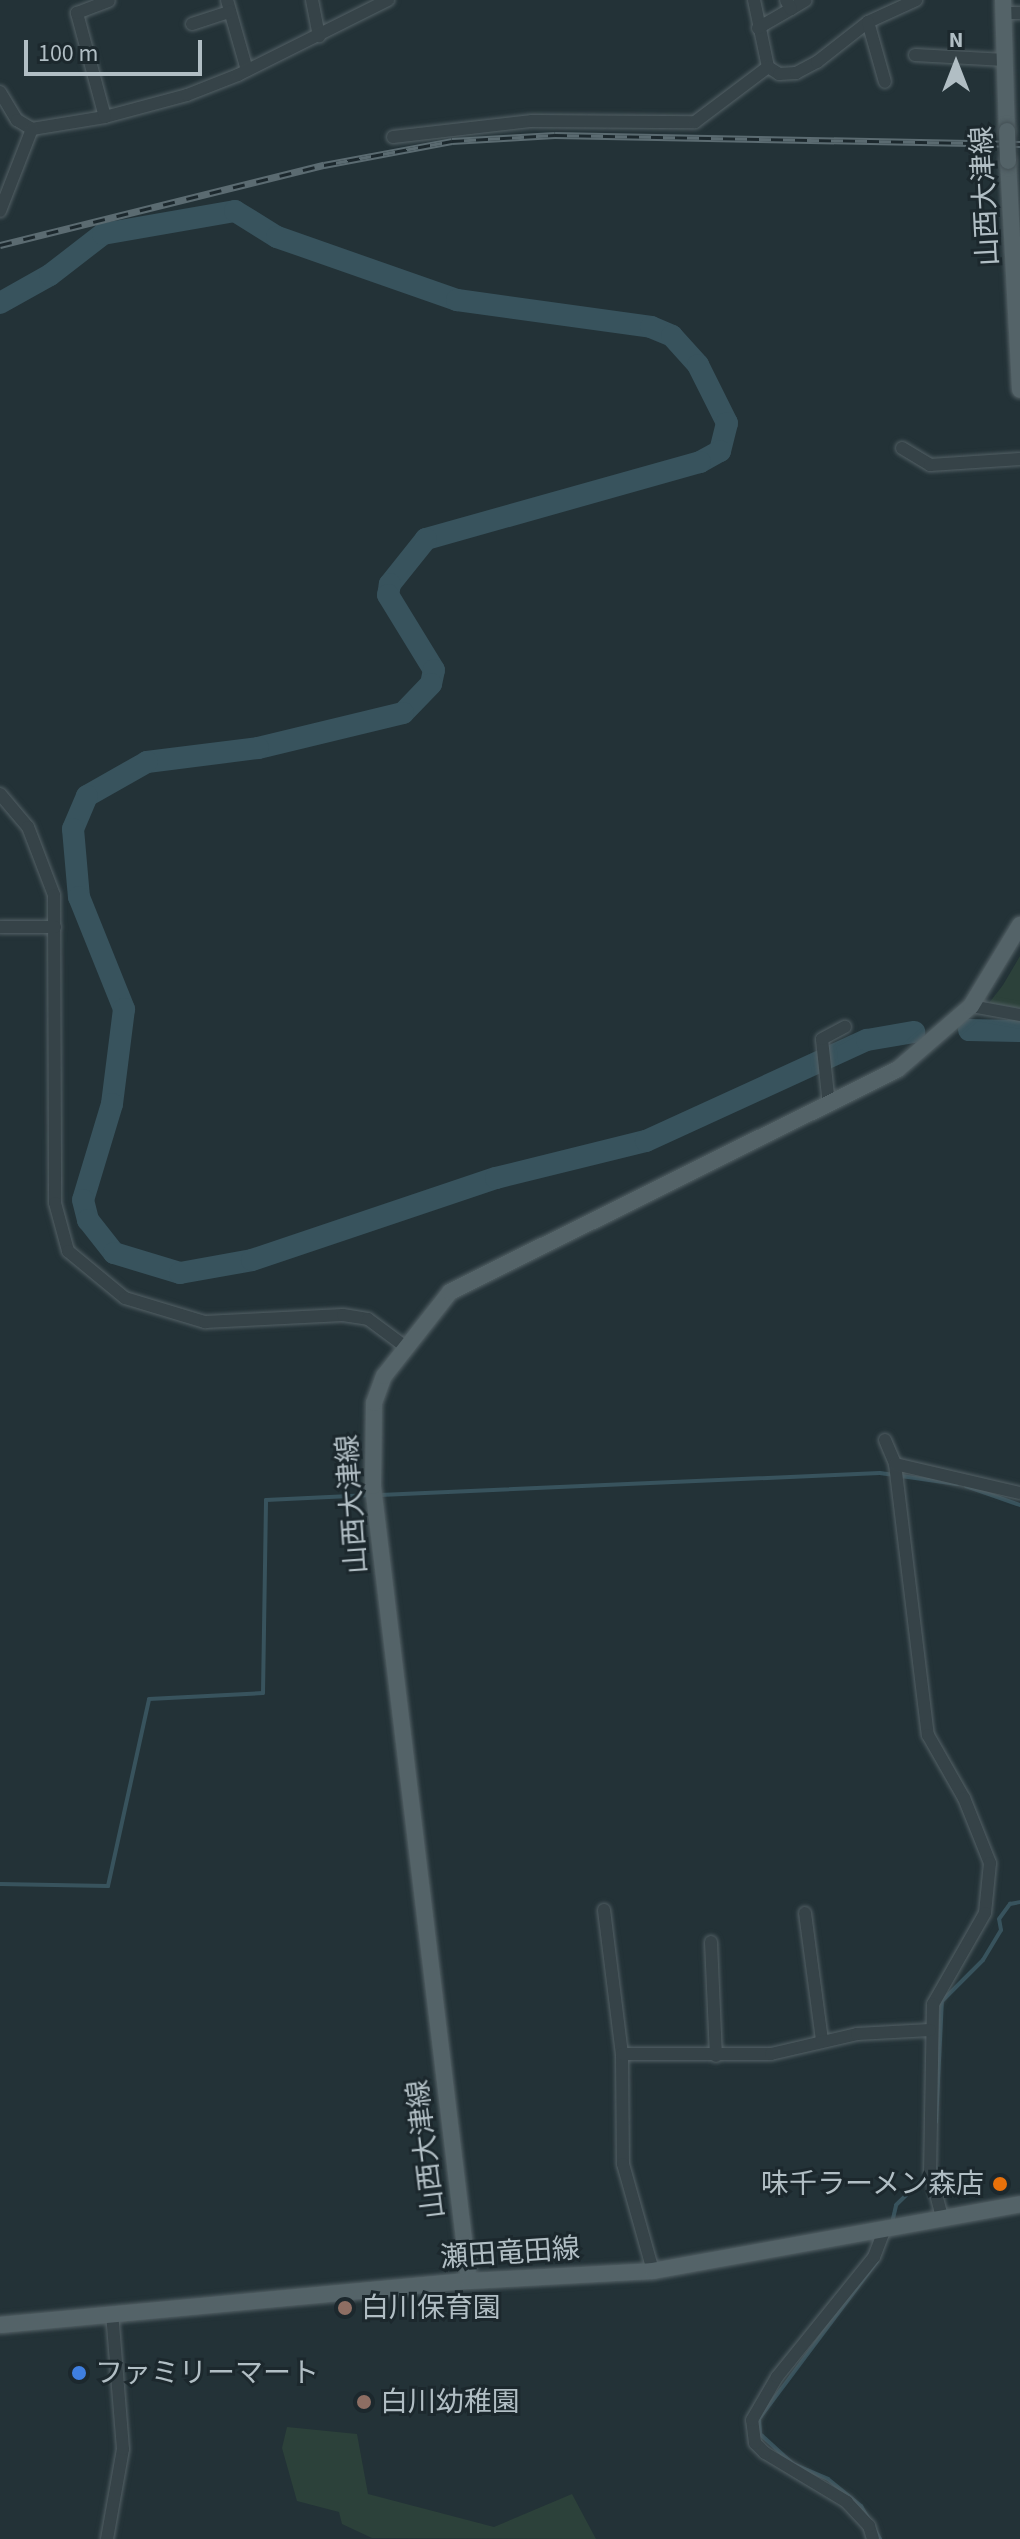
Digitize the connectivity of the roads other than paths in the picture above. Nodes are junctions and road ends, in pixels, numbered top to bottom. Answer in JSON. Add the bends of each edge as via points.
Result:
{"nodes":[{"id":1,"x":312,"y":0,"type":"edge"},
{"id":2,"x":388,"y":0,"type":"edge"},
{"id":3,"x":754,"y":0,"type":"edge"},
{"id":4,"x":806,"y":0,"type":"edge"},
{"id":5,"x":916,"y":0,"type":"edge"},
{"id":6,"x":109,"y":1,"type":"edge"},
{"id":7,"x":375,"y":4,"type":"edge"},
{"id":8,"x":788,"y":4,"type":"edge"},
{"id":9,"x":894,"y":4,"type":"edge"},
{"id":10,"x":228,"y":6,"type":"edge"},
{"id":11,"x":1009,"y":9,"type":"edge"},
{"id":12,"x":868,"y":22,"type":"junction"},
{"id":13,"x":192,"y":24,"type":"dead end"},
{"id":14,"x":758,"y":28,"type":"junction"},
{"id":15,"x":319,"y":36,"type":"junction"},
{"id":16,"x":915,"y":55,"type":"dead end"},
{"id":17,"x":1005,"y":60,"type":"junction"},
{"id":18,"x":768,"y":67,"type":"junction"},
{"id":19,"x":247,"y":70,"type":"junction"},
{"id":20,"x":885,"y":82,"type":"dead end"},
{"id":21,"x":0,"y":92,"type":"edge"},
{"id":22,"x":105,"y":117,"type":"junction"},
{"id":23,"x":32,"y":129,"type":"junction"},
{"id":24,"x":393,"y":137,"type":"dead end"},
{"id":25,"x":0,"y":211,"type":"edge"},
{"id":26,"x":1020,"y":390,"type":"edge"},
{"id":27,"x":902,"y":448,"type":"dead end"},
{"id":28,"x":1020,"y":459,"type":"edge"},
{"id":29,"x":0,"y":794,"type":"edge"},
{"id":30,"x":1020,"y":925,"type":"edge"},
{"id":31,"x":0,"y":927,"type":"edge"},
{"id":32,"x":55,"y":927,"type":"junction"},
{"id":33,"x":971,"y":1006,"type":"junction"},
{"id":34,"x":1020,"y":1015,"type":"edge"},
{"id":35,"x":845,"y":1027,"type":"dead end"},
{"id":36,"x":829,"y":1105,"type":"junction"},
{"id":37,"x":403,"y":1345,"type":"junction"},
{"id":38,"x":885,"y":1440,"type":"dead end"},
{"id":39,"x":895,"y":1464,"type":"junction"},
{"id":40,"x":1020,"y":1493,"type":"edge"},
{"id":41,"x":604,"y":1910,"type":"dead end"},
{"id":42,"x":805,"y":1913,"type":"dead end"},
{"id":43,"x":711,"y":1942,"type":"dead end"},
{"id":44,"x":930,"y":2030,"type":"junction"},
{"id":45,"x":822,"y":2040,"type":"junction"},
{"id":46,"x":622,"y":2054,"type":"junction"},
{"id":47,"x":716,"y":2056,"type":"junction"},
{"id":48,"x":1020,"y":2204,"type":"edge"},
{"id":49,"x":942,"y":2217,"type":"junction"},
{"id":50,"x":884,"y":2231,"type":"junction"},
{"id":51,"x":653,"y":2271,"type":"junction"},
{"id":52,"x":469,"y":2281,"type":"junction"},
{"id":53,"x":112,"y":2313,"type":"junction"},
{"id":54,"x":0,"y":2325,"type":"edge"},
{"id":55,"x":107,"y":2539,"type":"edge"},
{"id":56,"x":873,"y":2539,"type":"edge"}],
"edges":[{"from":1,"to":15,"type":"street"},
{"from":2,"to":7,"type":"street"},
{"from":3,"to":14,"type":"street"},
{"from":4,"to":8,"type":"street"},
{"from":5,"to":9,"type":"street"},
{"from":6,"to":22,"type":"street","via":[[77,13]]},
{"from":7,"to":15,"type":"street"},
{"from":8,"to":14,"type":"street"},
{"from":9,"to":12,"type":"street"},
{"from":10,"to":13,"type":"street"},
{"from":10,"to":19,"type":"street"},
{"from":11,"to":17,"type":"main road","name":"山西大津線"},
{"from":12,"to":18,"type":"street","via":[[796,73]]},
{"from":12,"to":20,"type":"street"},
{"from":14,"to":18,"type":"street"},
{"from":15,"to":19,"type":"street"},
{"from":16,"to":17,"type":"street"},
{"from":17,"to":26,"type":"main road","name":"山西大津線","bridge":true},
{"from":18,"to":24,"type":"street","via":[[695,122],[532,121]]},
{"from":19,"to":22,"type":"street","via":[[187,95]]},
{"from":21,"to":23,"type":"street","via":[[17,120]]},
{"from":22,"to":23,"type":"street"},
{"from":23,"to":25,"type":"street"},
{"from":27,"to":28,"type":"street","via":[[930,465]]},
{"from":29,"to":32,"type":"street","via":[[41,852],[54,895]]},
{"from":30,"to":33,"type":"main road","name":"山西大津線"},
{"from":31,"to":32,"type":"street"},
{"from":32,"to":37,"type":"street","via":[[55,1203],[68,1251],[125,1298],[205,1322],[343,1315],[368,1319]]},
{"from":33,"to":34,"type":"street"},
{"from":33,"to":36,"type":"main road","name":"山西大津線","via":[[898,1069]]},
{"from":35,"to":36,"type":"street","via":[[822,1039]]},
{"from":36,"to":37,"type":"main road","name":"山西大津線","via":[[450,1292]]},
{"from":37,"to":52,"type":"main road","name":"山西大津線","via":[[374,1403],[373,1487]]},
{"from":38,"to":39,"type":"street"},
{"from":39,"to":40,"type":"street"},
{"from":39,"to":44,"type":"street","via":[[928,1735],[964,1798],[991,1877],[985,1913],[942,1984]]},
{"from":41,"to":46,"type":"street"},
{"from":42,"to":45,"type":"street"},
{"from":43,"to":47,"type":"street"},
{"from":44,"to":45,"type":"street"},
{"from":44,"to":49,"type":"street","via":[[930,2171]]},
{"from":45,"to":47,"type":"street","via":[[771,2054]]},
{"from":46,"to":47,"type":"street"},
{"from":46,"to":51,"type":"street","via":[[623,2164]]},
{"from":48,"to":49,"type":"main road","name":"瀬田竜田線"},
{"from":49,"to":50,"type":"main road","name":"瀬田竜田線"},
{"from":50,"to":51,"type":"main road","name":"瀬田竜田線"},
{"from":50,"to":56,"type":"street","via":[[874,2257],[777,2377],[752,2420],[755,2443],[847,2502],[869,2526]]},
{"from":51,"to":52,"type":"main road","name":"瀬田竜田線"},
{"from":52,"to":53,"type":"main road","name":"瀬田竜田線"},
{"from":53,"to":54,"type":"main road","name":"瀬田竜田線"},
{"from":53,"to":55,"type":"street","via":[[123,2449]]}]}
